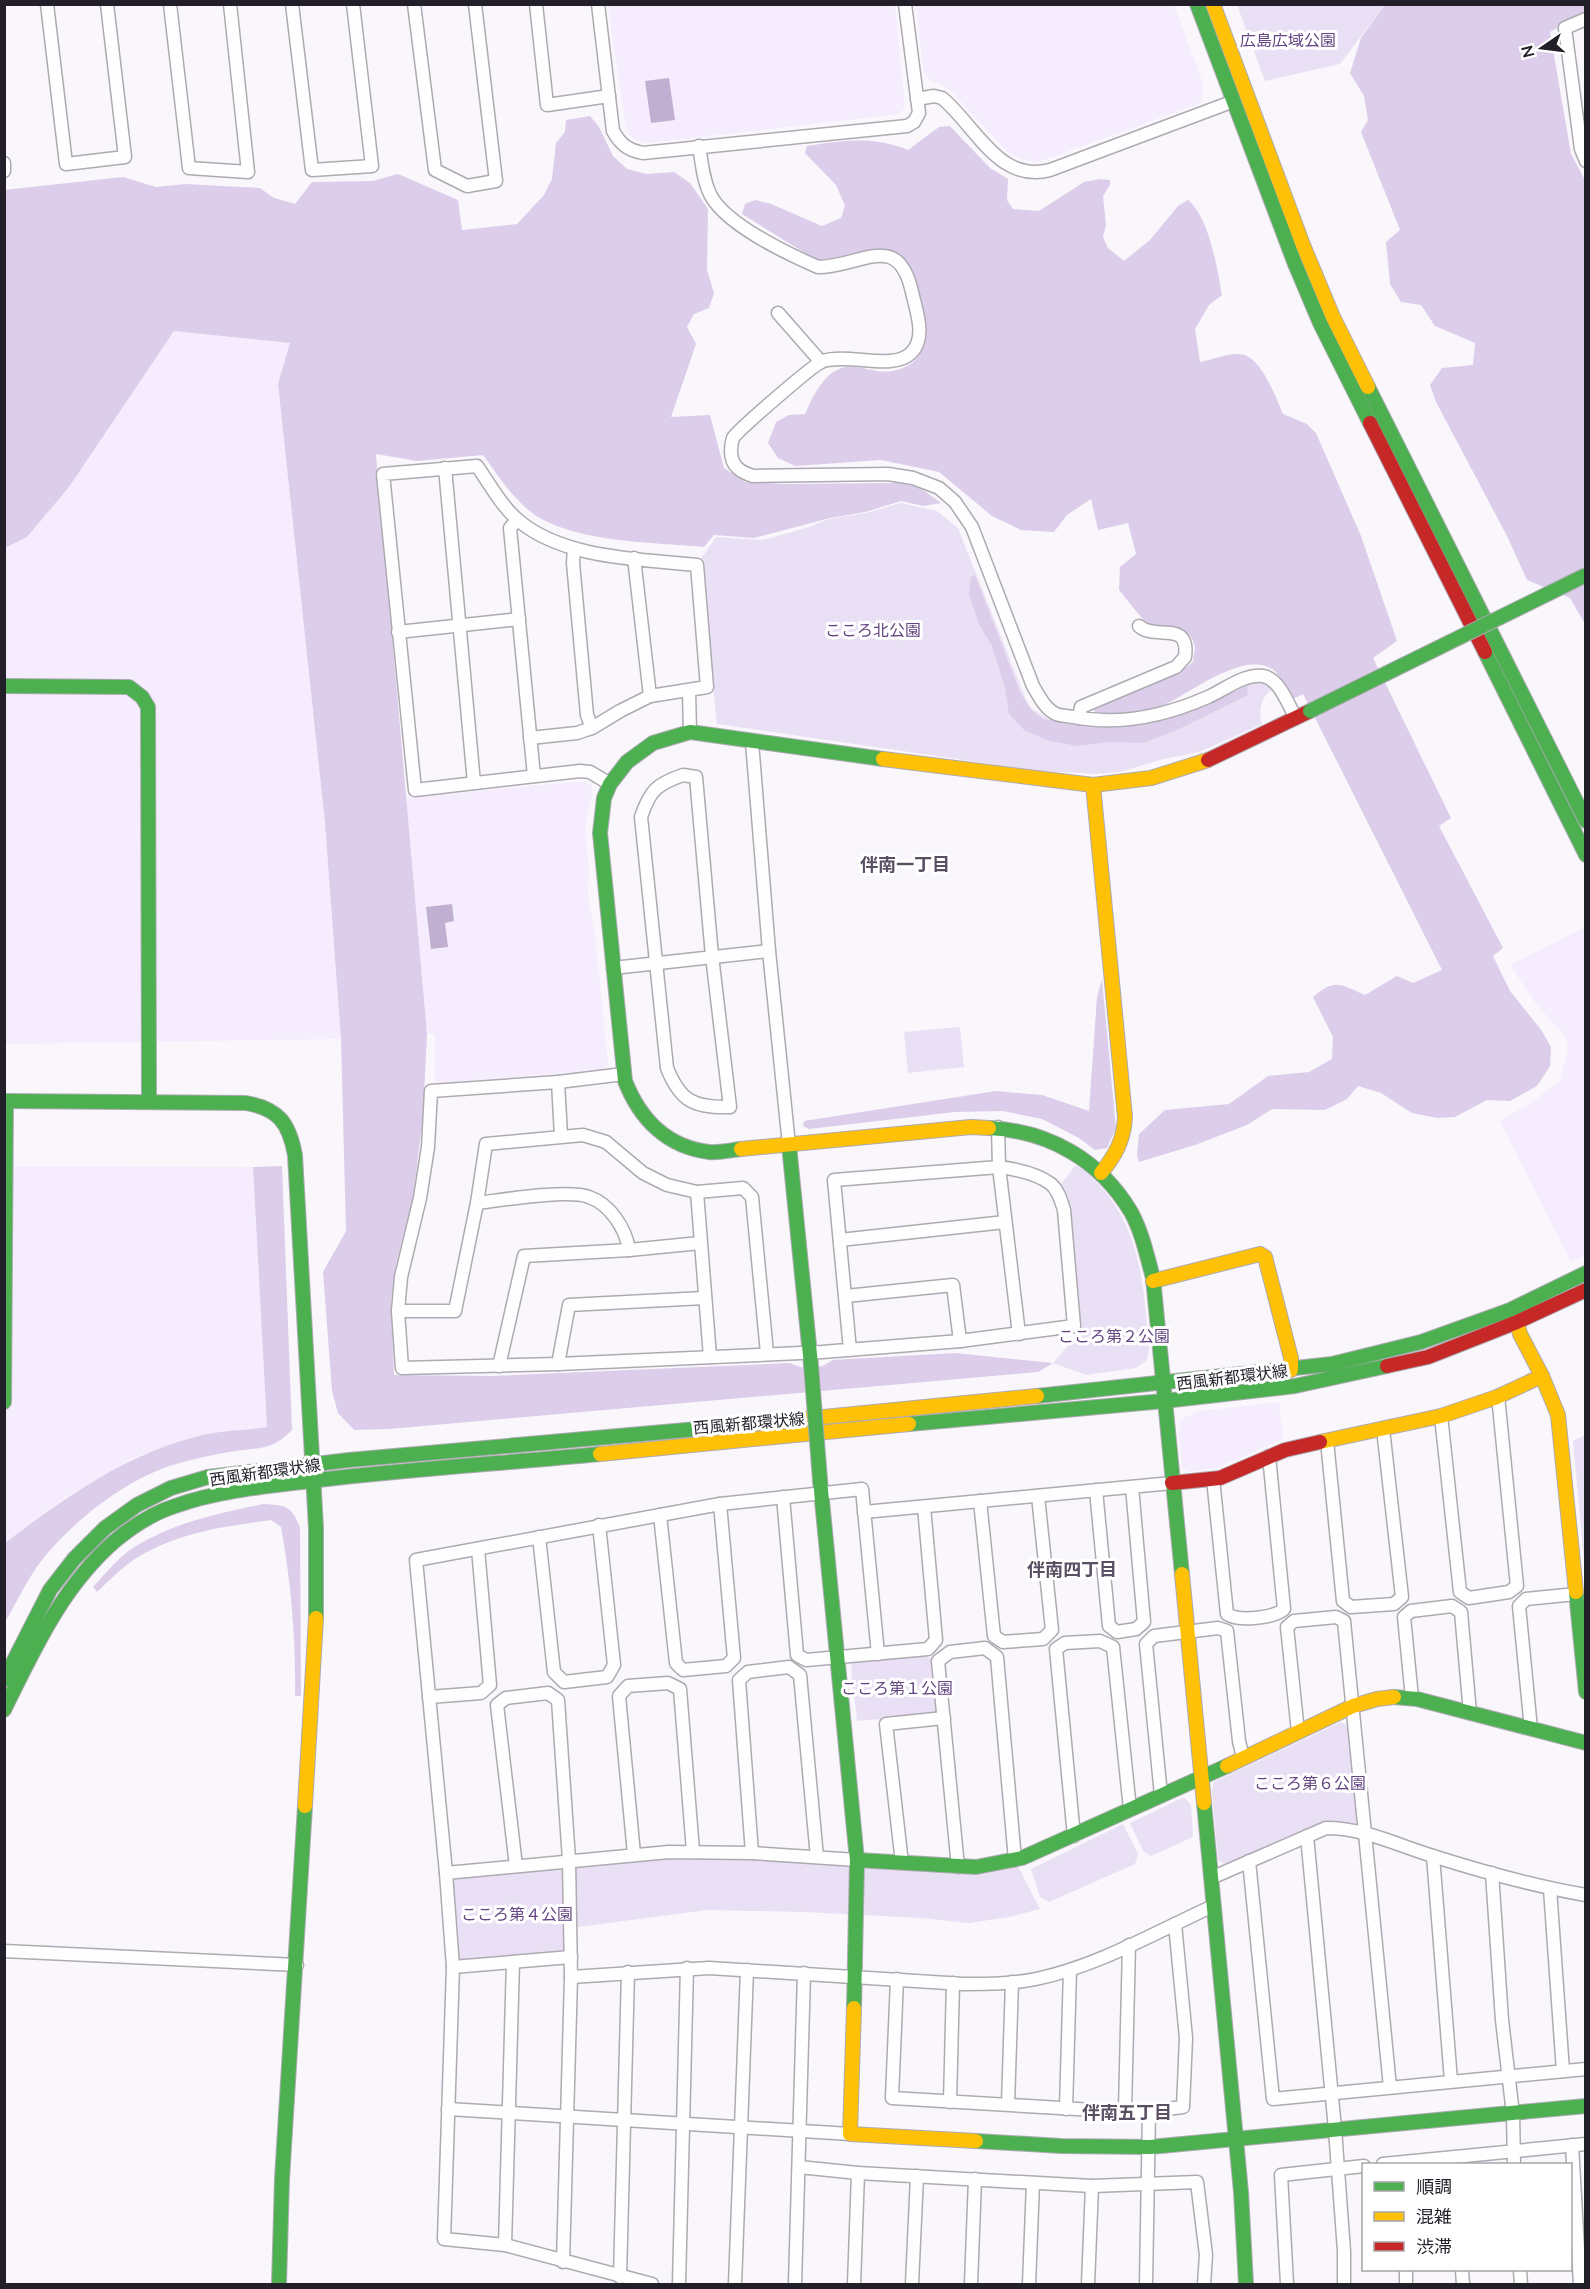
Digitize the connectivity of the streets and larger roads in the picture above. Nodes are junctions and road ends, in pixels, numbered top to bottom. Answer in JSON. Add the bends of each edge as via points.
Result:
{"nodes":[{"id":1,"x":47,"y":4,"type":"edge"},
{"id":2,"x":107,"y":4,"type":"edge"},
{"id":3,"x":170,"y":4,"type":"edge"},
{"id":4,"x":230,"y":4,"type":"edge"},
{"id":5,"x":292,"y":4,"type":"edge"},
{"id":6,"x":353,"y":4,"type":"edge"},
{"id":7,"x":414,"y":4,"type":"edge"},
{"id":8,"x":475,"y":4,"type":"edge"},
{"id":9,"x":536,"y":4,"type":"edge"},
{"id":10,"x":598,"y":4,"type":"edge"},
{"id":11,"x":905,"y":4,"type":"edge"},
{"id":12,"x":1197,"y":4,"type":"edge"},
{"id":13,"x":1213,"y":4,"type":"edge"},
{"id":14,"x":1586,"y":19,"type":"edge"},
{"id":15,"x":609,"y":96,"type":"junction"},
{"id":16,"x":917,"y":99,"type":"junction"},
{"id":17,"x":1234,"y":101,"type":"junction"},
{"id":18,"x":699,"y":147,"type":"junction"},
{"id":19,"x":1586,"y":161,"type":"edge"},
{"id":20,"x":4,"y":163,"type":"edge"},
{"id":21,"x":4,"y":171,"type":"edge"},
{"id":22,"x":778,"y":313,"type":"dead end"},
{"id":23,"x":821,"y":362,"type":"junction"},
{"id":24,"x":445,"y":468,"type":"junction"},
{"id":25,"x":517,"y":520,"type":"junction"},
{"id":26,"x":574,"y":549,"type":"junction"},
{"id":27,"x":634,"y":558,"type":"junction"},
{"id":28,"x":1586,"y":574,"type":"edge"},
{"id":29,"x":519,"y":619,"type":"junction"},
{"id":30,"x":458,"y":626,"type":"junction"},
{"id":31,"x":1139,"y":626,"type":"dead end"},
{"id":32,"x":398,"y":632,"type":"junction"},
{"id":33,"x":4,"y":686,"type":"edge"},
{"id":34,"x":688,"y":692,"type":"junction"},
{"id":35,"x":650,"y":696,"type":"junction"},
{"id":36,"x":1078,"y":718,"type":"junction"},
{"id":37,"x":1296,"y":718,"type":"junction"},
{"id":38,"x":592,"y":728,"type":"junction"},
{"id":39,"x":690,"y":732,"type":"junction"},
{"id":40,"x":530,"y":738,"type":"junction"},
{"id":41,"x":752,"y":742,"type":"junction"},
{"id":42,"x":534,"y":776,"type":"junction"},
{"id":43,"x":474,"y":783,"type":"junction"},
{"id":44,"x":610,"y":784,"type":"junction"},
{"id":45,"x":1093,"y":785,"type":"junction"},
{"id":46,"x":1586,"y":821,"type":"edge"},
{"id":47,"x":1586,"y":855,"type":"edge"},
{"id":48,"x":769,"y":951,"type":"junction"},
{"id":49,"x":712,"y":956,"type":"junction"},
{"id":50,"x":655,"y":962,"type":"junction"},
{"id":51,"x":613,"y":968,"type":"junction"},
{"id":52,"x":624,"y":1074,"type":"junction"},
{"id":53,"x":558,"y":1082,"type":"junction"},
{"id":54,"x":5,"y":1101,"type":"edge"},
{"id":55,"x":149,"y":1101,"type":"junction"},
{"id":56,"x":998,"y":1127,"type":"junction"},
{"id":57,"x":561,"y":1136,"type":"junction"},
{"id":58,"x":789,"y":1145,"type":"junction"},
{"id":59,"x":999,"y":1167,"type":"junction"},
{"id":60,"x":1101,"y":1173,"type":"junction"},
{"id":61,"x":697,"y":1192,"type":"junction"},
{"id":62,"x":477,"y":1203,"type":"junction"},
{"id":63,"x":1005,"y":1222,"type":"junction"},
{"id":64,"x":840,"y":1240,"type":"junction"},
{"id":65,"x":700,"y":1243,"type":"junction"},
{"id":66,"x":628,"y":1251,"type":"junction"},
{"id":67,"x":1586,"y":1273,"type":"edge"},
{"id":68,"x":1153,"y":1281,"type":"junction"},
{"id":69,"x":1586,"y":1290,"type":"edge"},
{"id":70,"x":846,"y":1296,"type":"junction"},
{"id":71,"x":704,"y":1298,"type":"junction"},
{"id":72,"x":398,"y":1311,"type":"junction"},
{"id":73,"x":1517,"y":1322,"type":"junction"},
{"id":74,"x":1019,"y":1334,"type":"junction"},
{"id":75,"x":960,"y":1341,"type":"junction"},
{"id":76,"x":850,"y":1350,"type":"junction"},
{"id":77,"x":767,"y":1353,"type":"junction"},
{"id":78,"x":710,"y":1357,"type":"junction"},
{"id":79,"x":810,"y":1358,"type":"junction"},
{"id":80,"x":558,"y":1364,"type":"junction"},
{"id":81,"x":499,"y":1366,"type":"junction"},
{"id":82,"x":1291,"y":1370,"type":"junction"},
{"id":83,"x":1542,"y":1376,"type":"junction"},
{"id":84,"x":1163,"y":1383,"type":"junction"},
{"id":85,"x":1498,"y":1396,"type":"junction"},
{"id":86,"x":1164,"y":1401,"type":"junction"},
{"id":87,"x":4,"y":1402,"type":"edge"},
{"id":88,"x":1441,"y":1416,"type":"junction"},
{"id":89,"x":1383,"y":1429,"type":"junction"},
{"id":90,"x":1327,"y":1441,"type":"junction"},
{"id":91,"x":1269,"y":1456,"type":"junction"},
{"id":92,"x":311,"y":1465,"type":"junction"},
{"id":93,"x":1213,"y":1479,"type":"junction"},
{"id":94,"x":312,"y":1481,"type":"junction"},
{"id":95,"x":1173,"y":1483,"type":"junction"},
{"id":96,"x":821,"y":1486,"type":"junction"},
{"id":97,"x":1132,"y":1487,"type":"junction"},
{"id":98,"x":1096,"y":1490,"type":"junction"},
{"id":99,"x":1038,"y":1496,"type":"junction"},
{"id":100,"x":783,"y":1497,"type":"junction"},
{"id":101,"x":980,"y":1501,"type":"junction"},
{"id":102,"x":720,"y":1504,"type":"junction"},
{"id":103,"x":924,"y":1507,"type":"junction"},
{"id":104,"x":864,"y":1512,"type":"junction"},
{"id":105,"x":660,"y":1515,"type":"junction"},
{"id":106,"x":599,"y":1525,"type":"junction"},
{"id":107,"x":539,"y":1537,"type":"junction"},
{"id":108,"x":478,"y":1549,"type":"junction"},
{"id":109,"x":1576,"y":1594,"type":"junction"},
{"id":110,"x":1187,"y":1632,"type":"junction"},
{"id":111,"x":878,"y":1654,"type":"junction"},
{"id":112,"x":838,"y":1657,"type":"junction"},
{"id":113,"x":4,"y":1680,"type":"edge"},
{"id":114,"x":1586,"y":1692,"type":"edge"},
{"id":115,"x":429,"y":1697,"type":"junction"},
{"id":116,"x":1412,"y":1698,"type":"junction"},
{"id":117,"x":1353,"y":1706,"type":"junction"},
{"id":118,"x":4,"y":1710,"type":"edge"},
{"id":119,"x":1470,"y":1713,"type":"junction"},
{"id":120,"x":944,"y":1718,"type":"junction"},
{"id":121,"x":1531,"y":1729,"type":"junction"},
{"id":122,"x":1298,"y":1732,"type":"junction"},
{"id":123,"x":1586,"y":1743,"type":"edge"},
{"id":124,"x":1243,"y":1758,"type":"junction"},
{"id":125,"x":1202,"y":1778,"type":"junction"},
{"id":126,"x":1161,"y":1795,"type":"junction"},
{"id":127,"x":1130,"y":1809,"type":"junction"},
{"id":128,"x":1365,"y":1833,"type":"junction"},
{"id":129,"x":1074,"y":1836,"type":"junction"},
{"id":130,"x":1307,"y":1836,"type":"junction"},
{"id":131,"x":693,"y":1851,"type":"junction"},
{"id":132,"x":752,"y":1853,"type":"junction"},
{"id":133,"x":634,"y":1854,"type":"junction"},
{"id":134,"x":1433,"y":1856,"type":"junction"},
{"id":135,"x":817,"y":1857,"type":"junction"},
{"id":136,"x":569,"y":1860,"type":"junction"},
{"id":137,"x":857,"y":1860,"type":"junction"},
{"id":138,"x":1015,"y":1860,"type":"junction"},
{"id":139,"x":1249,"y":1862,"type":"junction"},
{"id":140,"x":902,"y":1863,"type":"junction"},
{"id":141,"x":516,"y":1866,"type":"junction"},
{"id":142,"x":958,"y":1867,"type":"junction"},
{"id":143,"x":446,"y":1873,"type":"junction"},
{"id":144,"x":1492,"y":1873,"type":"junction"},
{"id":145,"x":1211,"y":1878,"type":"junction"},
{"id":146,"x":1550,"y":1889,"type":"junction"},
{"id":147,"x":1586,"y":1895,"type":"edge"},
{"id":148,"x":1213,"y":1906,"type":"junction"},
{"id":149,"x":1175,"y":1924,"type":"junction"},
{"id":150,"x":1129,"y":1945,"type":"junction"},
{"id":151,"x":4,"y":1950,"type":"edge"},
{"id":152,"x":571,"y":1957,"type":"junction"},
{"id":153,"x":513,"y":1962,"type":"junction"},
{"id":154,"x":297,"y":1965,"type":"junction"},
{"id":155,"x":453,"y":1967,"type":"junction"},
{"id":156,"x":687,"y":1968,"type":"junction"},
{"id":157,"x":747,"y":1970,"type":"junction"},
{"id":158,"x":1070,"y":1970,"type":"junction"},
{"id":159,"x":628,"y":1972,"type":"junction"},
{"id":160,"x":804,"y":1973,"type":"junction"},
{"id":161,"x":571,"y":1977,"type":"junction"},
{"id":162,"x":855,"y":1977,"type":"junction"},
{"id":163,"x":897,"y":1979,"type":"junction"},
{"id":164,"x":1012,"y":1982,"type":"junction"},
{"id":165,"x":953,"y":1983,"type":"junction"},
{"id":166,"x":1586,"y":2069,"type":"edge"},
{"id":167,"x":1563,"y":2071,"type":"junction"},
{"id":168,"x":1509,"y":2076,"type":"junction"},
{"id":169,"x":1451,"y":2081,"type":"junction"},
{"id":170,"x":1390,"y":2087,"type":"junction"},
{"id":171,"x":1332,"y":2093,"type":"junction"},
{"id":172,"x":950,"y":2102,"type":"junction"},
{"id":173,"x":1008,"y":2104,"type":"junction"},
{"id":174,"x":1586,"y":2106,"type":"edge"},
{"id":175,"x":448,"y":2109,"type":"junction"},
{"id":176,"x":1066,"y":2109,"type":"junction"},
{"id":177,"x":1125,"y":2110,"type":"junction"},
{"id":178,"x":1149,"y":2111,"type":"junction"},
{"id":179,"x":509,"y":2112,"type":"junction"},
{"id":180,"x":1513,"y":2114,"type":"junction"},
{"id":181,"x":567,"y":2117,"type":"junction"},
{"id":182,"x":625,"y":2120,"type":"junction"},
{"id":183,"x":683,"y":2123,"type":"junction"},
{"id":184,"x":741,"y":2126,"type":"junction"},
{"id":185,"x":801,"y":2129,"type":"junction"},
{"id":186,"x":1335,"y":2129,"type":"junction"},
{"id":187,"x":850,"y":2134,"type":"junction"},
{"id":188,"x":1236,"y":2138,"type":"junction"},
{"id":189,"x":1586,"y":2144,"type":"edge"},
{"id":190,"x":1572,"y":2145,"type":"junction"},
{"id":191,"x":1150,"y":2147,"type":"junction"},
{"id":192,"x":1513,"y":2151,"type":"junction"},
{"id":193,"x":1457,"y":2161,"type":"edge"},
{"id":194,"x":1419,"y":2163,"type":"edge"},
{"id":195,"x":1514,"y":2163,"type":"edge"},
{"id":196,"x":1362,"y":2166,"type":"edge"},
{"id":197,"x":799,"y":2167,"type":"junction"},
{"id":198,"x":1338,"y":2169,"type":"junction"},
{"id":199,"x":858,"y":2174,"type":"junction"},
{"id":200,"x":917,"y":2176,"type":"junction"},
{"id":201,"x":975,"y":2180,"type":"junction"},
{"id":202,"x":1033,"y":2183,"type":"junction"},
{"id":203,"x":1149,"y":2184,"type":"junction"},
{"id":204,"x":1092,"y":2186,"type":"junction"},
{"id":205,"x":505,"y":2246,"type":"junction"},
{"id":206,"x":563,"y":2262,"type":"junction"},
{"id":207,"x":620,"y":2277,"type":"junction"},
{"id":208,"x":279,"y":2284,"type":"edge"},
{"id":209,"x":651,"y":2284,"type":"edge"},
{"id":210,"x":679,"y":2284,"type":"edge"},
{"id":211,"x":735,"y":2284,"type":"edge"},
{"id":212,"x":795,"y":2284,"type":"edge"},
{"id":213,"x":854,"y":2284,"type":"edge"},
{"id":214,"x":912,"y":2284,"type":"edge"},
{"id":215,"x":971,"y":2284,"type":"edge"},
{"id":216,"x":1029,"y":2284,"type":"edge"},
{"id":217,"x":1088,"y":2284,"type":"edge"},
{"id":218,"x":1146,"y":2284,"type":"edge"},
{"id":219,"x":1204,"y":2284,"type":"edge"},
{"id":220,"x":1246,"y":2284,"type":"edge"},
{"id":221,"x":1287,"y":2284,"type":"edge"},
{"id":222,"x":1344,"y":2284,"type":"edge"},
{"id":223,"x":1580,"y":2284,"type":"edge"}],
"edges":[{"from":1,"to":2,"type":"street","via":[[66,164],[125,157]]},
{"from":3,"to":4,"type":"street","via":[[189,168],[248,172]]},
{"from":5,"to":6,"type":"street","via":[[312,170],[372,166]]},
{"from":7,"to":8,"type":"street","via":[[435,170],[467,186],[496,181]]},
{"from":9,"to":15,"type":"street","via":[[547,105]]},
{"from":10,"to":15,"type":"street"},
{"from":11,"to":16,"type":"street"},
{"from":12,"to":17,"type":"street"},
{"from":13,"to":46,"type":"street","via":[[1333,317]]},
{"from":14,"to":19,"type":"street","via":[[1565,28],[1581,149]]},
{"from":15,"to":18,"type":"street","via":[[614,131],[620,143],[631,150],[643,153]]},
{"from":16,"to":17,"type":"street","via":[[942,98],[998,158],[1032,172],[1050,170]]},
{"from":16,"to":18,"type":"street","via":[[919,113],[907,126]]},
{"from":17,"to":47,"type":"street","via":[[1295,264],[1334,353]]},
{"from":18,"to":23,"type":"street","via":[[711,195],[736,223],[818,267],[878,255],[893,257],[902,266],[919,323],[919,339],[911,353],[883,362],[855,358]]},
{"from":20,"to":21,"type":"street"},
{"from":22,"to":23,"type":"street"},
{"from":23,"to":36,"type":"street","via":[[733,438],[733,464],[753,476],[888,474],[939,488],[955,502],[972,528],[1042,702],[1055,714]]},
{"from":24,"to":25,"type":"street","via":[[477,466]]},
{"from":24,"to":30,"type":"street"},
{"from":24,"to":32,"type":"street","via":[[383,474]]},
{"from":25,"to":26,"type":"street"},
{"from":25,"to":29,"type":"street","via":[[510,528]]},
{"from":26,"to":27,"type":"street"},
{"from":26,"to":38,"type":"street","via":[[587,715]]},
{"from":27,"to":34,"type":"street","via":[[697,565],[707,687]]},
{"from":27,"to":35,"type":"street"},
{"from":28,"to":37,"type":"street","bridge":true},
{"from":29,"to":30,"type":"street"},
{"from":29,"to":40,"type":"street"},
{"from":30,"to":32,"type":"street"},
{"from":30,"to":43,"type":"street"},
{"from":31,"to":36,"type":"street","via":[[1152,633],[1176,633],[1184,642],[1185,657],[1176,667],[1081,707]]},
{"from":32,"to":43,"type":"street","via":[[415,790]]},
{"from":33,"to":55,"type":"street","via":[[129,687],[140,692],[147,702]]},
{"from":34,"to":35,"type":"street"},
{"from":34,"to":39,"type":"street"},
{"from":35,"to":38,"type":"street"},
{"from":36,"to":37,"type":"street","via":[[1125,720],[1171,711],[1260,676],[1275,682]]},
{"from":37,"to":45,"type":"street","via":[[1182,770]]},
{"from":38,"to":40,"type":"street"},
{"from":39,"to":41,"type":"street"},
{"from":39,"to":44,"type":"street","via":[[646,748],[627,762]]},
{"from":40,"to":42,"type":"street"},
{"from":41,"to":45,"type":"street"},
{"from":41,"to":48,"type":"street"},
{"from":42,"to":43,"type":"street"},
{"from":42,"to":44,"type":"street","via":[[590,772]]},
{"from":44,"to":51,"type":"street","via":[[601,813],[600,833]]},
{"from":45,"to":60,"type":"street","via":[[1125,1117],[1120,1148]]},
{"from":48,"to":49,"type":"street"},
{"from":48,"to":58,"type":"street"},
{"from":49,"to":50,"type":"street"},
{"from":49,"to":50,"type":"street","via":[[730,1107],[710,1108],[690,1101],[675,1087],[667,1068]]},
{"from":49,"to":50,"type":"street","via":[[696,777],[684,775],[663,782],[648,796],[641,817]]},
{"from":50,"to":51,"type":"street"},
{"from":51,"to":52,"type":"street"},
{"from":52,"to":53,"type":"street"},
{"from":52,"to":58,"type":"street","via":[[642,1116],[672,1142],[711,1152]]},
{"from":53,"to":57,"type":"street"},
{"from":53,"to":72,"type":"street","via":[[431,1091],[428,1147],[401,1277]]},
{"from":54,"to":55,"type":"street"},
{"from":54,"to":87,"type":"street"},
{"from":55,"to":92,"type":"street","via":[[253,1104],[272,1112],[285,1124],[295,1155]]},
{"from":56,"to":58,"type":"street"},
{"from":56,"to":59,"type":"street"},
{"from":56,"to":60,"type":"street","via":[[1050,1139]]},
{"from":57,"to":61,"type":"street","via":[[583,1134],[606,1142],[643,1173],[667,1185]]},
{"from":57,"to":62,"type":"street","via":[[486,1144]]},
{"from":58,"to":79,"type":"street"},
{"from":59,"to":63,"type":"street"},
{"from":59,"to":64,"type":"street","via":[[834,1180]]},
{"from":59,"to":74,"type":"street","via":[[1015,1169],[1052,1185],[1064,1210],[1074,1326]]},
{"from":60,"to":68,"type":"street","via":[[1136,1220]]},
{"from":61,"to":65,"type":"street"},
{"from":61,"to":77,"type":"street","via":[[743,1188],[752,1197]]},
{"from":62,"to":66,"type":"street","via":[[572,1194],[588,1196],[603,1204],[616,1220],[627,1239]]},
{"from":62,"to":72,"type":"street","via":[[455,1311]]},
{"from":63,"to":64,"type":"street"},
{"from":63,"to":74,"type":"street"},
{"from":64,"to":70,"type":"street"},
{"from":65,"to":66,"type":"street"},
{"from":65,"to":71,"type":"street"},
{"from":66,"to":81,"type":"street","via":[[524,1256]]},
{"from":67,"to":82,"type":"street","name":"西風新都環状線","via":[[1510,1310],[1421,1342]]},
{"from":68,"to":82,"type":"street","via":[[1260,1254],[1265,1257]]},
{"from":68,"to":84,"type":"street"},
{"from":69,"to":73,"type":"street","name":"西風新都環状線"},
{"from":70,"to":75,"type":"street","via":[[953,1285]]},
{"from":70,"to":76,"type":"street"},
{"from":71,"to":78,"type":"street"},
{"from":71,"to":80,"type":"street","via":[[569,1305]]},
{"from":72,"to":81,"type":"street","via":[[402,1368]]},
{"from":73,"to":83,"type":"street"},
{"from":73,"to":86,"type":"street","name":"西風新都環状線","via":[[1428,1356],[1342,1377]]},
{"from":74,"to":75,"type":"street"},
{"from":75,"to":76,"type":"street"},
{"from":76,"to":79,"type":"street"},
{"from":77,"to":78,"type":"street"},
{"from":77,"to":79,"type":"street"},
{"from":78,"to":80,"type":"street"},
{"from":79,"to":96,"type":"street","bridge":true},
{"from":80,"to":81,"type":"street"},
{"from":82,"to":84,"type":"street","name":"西風新都環状線"},
{"from":83,"to":85,"type":"street"},
{"from":83,"to":109,"type":"street","via":[[1558,1416]]},
{"from":84,"to":86,"type":"street"},
{"from":84,"to":92,"type":"street","name":"西風新都環状線"},
{"from":85,"to":88,"type":"street"},
{"from":85,"to":88,"type":"street","via":[[1518,1586],[1509,1592],[1469,1598],[1460,1592]]},
{"from":86,"to":94,"type":"street","name":"西風新都環状線"},
{"from":86,"to":95,"type":"street"},
{"from":88,"to":89,"type":"street"},
{"from":89,"to":90,"type":"street"},
{"from":89,"to":90,"type":"street","via":[[1402,1597],[1394,1604],[1351,1607],[1343,1601]]},
{"from":90,"to":91,"type":"street"},
{"from":91,"to":93,"type":"street"},
{"from":91,"to":93,"type":"street","via":[[1284,1609],[1277,1615],[1234,1619],[1227,1614]]},
{"from":92,"to":94,"type":"street"},
{"from":92,"to":113,"type":"street","name":"西風新都環状線","via":[[208,1478],[171,1488],[136,1505],[75,1558],[50,1590]]},
{"from":93,"to":95,"type":"street"},
{"from":94,"to":118,"type":"street","name":"西風新都環状線","via":[[212,1495],[175,1505],[142,1521],[108,1545],[60,1602]]},
{"from":94,"to":154,"type":"street","via":[[316,1630]]},
{"from":95,"to":97,"type":"street"},
{"from":95,"to":110,"type":"street"},
{"from":96,"to":100,"type":"street"},
{"from":96,"to":104,"type":"street","via":[[862,1489]]},
{"from":96,"to":112,"type":"street"},
{"from":97,"to":98,"type":"street"},
{"from":97,"to":98,"type":"street","via":[[1144,1622],[1136,1629],[1117,1632],[1108,1626]]},
{"from":98,"to":99,"type":"street"},
{"from":99,"to":101,"type":"street"},
{"from":99,"to":101,"type":"street","via":[[1052,1630],[1043,1639],[1003,1642],[994,1636]]},
{"from":100,"to":102,"type":"street"},
{"from":100,"to":112,"type":"street","via":[[797,1655],[806,1660]]},
{"from":101,"to":103,"type":"street"},
{"from":102,"to":105,"type":"street"},
{"from":102,"to":105,"type":"street","via":[[734,1658],[726,1666],[683,1670],[676,1664]]},
{"from":103,"to":104,"type":"street"},
{"from":103,"to":111,"type":"street","via":[[936,1640],[928,1649]]},
{"from":104,"to":111,"type":"street"},
{"from":105,"to":106,"type":"street"},
{"from":106,"to":107,"type":"street"},
{"from":106,"to":107,"type":"street","via":[[614,1665],[607,1677],[564,1682],[554,1672]]},
{"from":107,"to":108,"type":"street"},
{"from":108,"to":115,"type":"street","via":[[489,1685],[481,1693]]},
{"from":108,"to":115,"type":"street","via":[[416,1560]]},
{"from":109,"to":114,"type":"street"},
{"from":109,"to":121,"type":"street","via":[[1526,1599],[1520,1606]]},
{"from":110,"to":124,"type":"street","via":[[1219,1628],[1227,1632]]},
{"from":110,"to":125,"type":"street"},
{"from":110,"to":126,"type":"street","via":[[1154,1636],[1146,1644]]},
{"from":111,"to":112,"type":"street"},
{"from":112,"to":137,"type":"street"},
{"from":115,"to":143,"type":"street"},
{"from":116,"to":117,"type":"street","via":[[1379,1697]]},
{"from":116,"to":119,"type":"street"},
{"from":116,"to":119,"type":"street","via":[[1404,1617],[1411,1611],[1452,1606],[1461,1612]]},
{"from":117,"to":122,"type":"street"},
{"from":117,"to":122,"type":"street","via":[[1344,1621],[1336,1617],[1294,1621],[1287,1628]]},
{"from":117,"to":128,"type":"street"},
{"from":119,"to":121,"type":"street"},
{"from":120,"to":138,"type":"street","via":[[938,1661],[950,1652],[985,1648],[997,1657]]},
{"from":120,"to":140,"type":"street","via":[[886,1724]]},
{"from":120,"to":142,"type":"street"},
{"from":121,"to":123,"type":"street"},
{"from":122,"to":124,"type":"street"},
{"from":124,"to":125,"type":"street"},
{"from":125,"to":126,"type":"street"},
{"from":125,"to":145,"type":"street"},
{"from":126,"to":127,"type":"street"},
{"from":127,"to":129,"type":"street"},
{"from":127,"to":129,"type":"street","via":[[1113,1647],[1100,1641],[1065,1643],[1056,1649]]},
{"from":128,"to":130,"type":"street","via":[[1326,1828]]},
{"from":128,"to":134,"type":"street"},
{"from":128,"to":170,"type":"street"},
{"from":129,"to":138,"type":"street"},
{"from":130,"to":139,"type":"street"},
{"from":130,"to":171,"type":"street"},
{"from":131,"to":132,"type":"street"},
{"from":131,"to":133,"type":"street"},
{"from":131,"to":133,"type":"street","via":[[680,1689],[668,1683],[628,1686],[619,1696]]},
{"from":132,"to":135,"type":"street"},
{"from":132,"to":135,"type":"street","via":[[739,1680],[748,1672],[789,1667],[800,1675]]},
{"from":133,"to":136,"type":"street"},
{"from":134,"to":144,"type":"street"},
{"from":134,"to":169,"type":"street"},
{"from":135,"to":137,"type":"street"},
{"from":136,"to":141,"type":"street"},
{"from":136,"to":141,"type":"street","via":[[558,1700],[548,1693],[506,1698],[497,1705]]},
{"from":136,"to":152,"type":"street"},
{"from":137,"to":140,"type":"street"},
{"from":137,"to":162,"type":"street"},
{"from":138,"to":142,"type":"street"},
{"from":139,"to":145,"type":"street"},
{"from":139,"to":171,"type":"street","via":[[1273,2099]]},
{"from":140,"to":142,"type":"street"},
{"from":141,"to":143,"type":"street"},
{"from":143,"to":155,"type":"street"},
{"from":144,"to":146,"type":"street"},
{"from":144,"to":168,"type":"street"},
{"from":145,"to":148,"type":"street"},
{"from":146,"to":147,"type":"street"},
{"from":146,"to":167,"type":"street"},
{"from":148,"to":149,"type":"street"},
{"from":148,"to":188,"type":"street"},
{"from":149,"to":150,"type":"street"},
{"from":149,"to":178,"type":"street","via":[[1186,2038],[1183,2107]]},
{"from":150,"to":158,"type":"street"},
{"from":150,"to":177,"type":"street"},
{"from":151,"to":154,"type":"street"},
{"from":152,"to":153,"type":"street"},
{"from":152,"to":161,"type":"street"},
{"from":153,"to":155,"type":"street"},
{"from":153,"to":179,"type":"street"},
{"from":154,"to":208,"type":"street"},
{"from":155,"to":175,"type":"street"},
{"from":156,"to":157,"type":"street"},
{"from":156,"to":159,"type":"street"},
{"from":156,"to":183,"type":"street"},
{"from":157,"to":160,"type":"street"},
{"from":157,"to":184,"type":"street"},
{"from":158,"to":164,"type":"street"},
{"from":158,"to":176,"type":"street"},
{"from":159,"to":161,"type":"street"},
{"from":159,"to":182,"type":"street"},
{"from":160,"to":162,"type":"street"},
{"from":160,"to":185,"type":"street"},
{"from":161,"to":181,"type":"street"},
{"from":162,"to":163,"type":"street"},
{"from":162,"to":187,"type":"street"},
{"from":163,"to":165,"type":"street"},
{"from":163,"to":172,"type":"street","via":[[892,2098]]},
{"from":164,"to":165,"type":"street"},
{"from":164,"to":173,"type":"street"},
{"from":165,"to":172,"type":"street"},
{"from":166,"to":167,"type":"street"},
{"from":167,"to":168,"type":"street"},
{"from":168,"to":169,"type":"street"},
{"from":168,"to":180,"type":"street"},
{"from":169,"to":170,"type":"street"},
{"from":170,"to":171,"type":"street"},
{"from":171,"to":186,"type":"street"},
{"from":172,"to":173,"type":"street"},
{"from":173,"to":176,"type":"street"},
{"from":174,"to":180,"type":"street"},
{"from":175,"to":179,"type":"street"},
{"from":175,"to":205,"type":"street","via":[[444,2239]]},
{"from":176,"to":177,"type":"street"},
{"from":177,"to":178,"type":"street"},
{"from":178,"to":191,"type":"street"},
{"from":179,"to":181,"type":"street"},
{"from":179,"to":205,"type":"street"},
{"from":180,"to":186,"type":"street"},
{"from":180,"to":192,"type":"street"},
{"from":181,"to":182,"type":"street"},
{"from":181,"to":206,"type":"street"},
{"from":182,"to":183,"type":"street"},
{"from":182,"to":207,"type":"street"},
{"from":183,"to":184,"type":"street"},
{"from":183,"to":210,"type":"street"},
{"from":184,"to":185,"type":"street"},
{"from":184,"to":211,"type":"street"},
{"from":185,"to":187,"type":"street"},
{"from":185,"to":197,"type":"street"},
{"from":186,"to":188,"type":"street"},
{"from":186,"to":198,"type":"street"},
{"from":187,"to":191,"type":"street"},
{"from":188,"to":191,"type":"street"},
{"from":188,"to":220,"type":"street"},
{"from":189,"to":190,"type":"street"},
{"from":190,"to":192,"type":"street"},
{"from":190,"to":223,"type":"street"},
{"from":191,"to":203,"type":"street"},
{"from":192,"to":193,"type":"street"},
{"from":192,"to":195,"type":"street"},
{"from":193,"to":194,"type":"street"},
{"from":196,"to":198,"type":"street"},
{"from":197,"to":199,"type":"street"},
{"from":197,"to":212,"type":"street"},
{"from":198,"to":221,"type":"street","via":[[1281,2175]]},
{"from":198,"to":222,"type":"street"},
{"from":199,"to":200,"type":"street"},
{"from":199,"to":213,"type":"street"},
{"from":200,"to":201,"type":"street"},
{"from":200,"to":214,"type":"street"},
{"from":201,"to":202,"type":"street"},
{"from":201,"to":215,"type":"street"},
{"from":202,"to":204,"type":"street"},
{"from":202,"to":216,"type":"street"},
{"from":203,"to":204,"type":"street"},
{"from":203,"to":218,"type":"street"},
{"from":203,"to":219,"type":"street","via":[[1197,2182],[1206,2255]]},
{"from":204,"to":217,"type":"street"},
{"from":205,"to":206,"type":"street"},
{"from":206,"to":207,"type":"street"},
{"from":207,"to":209,"type":"street"}]}
